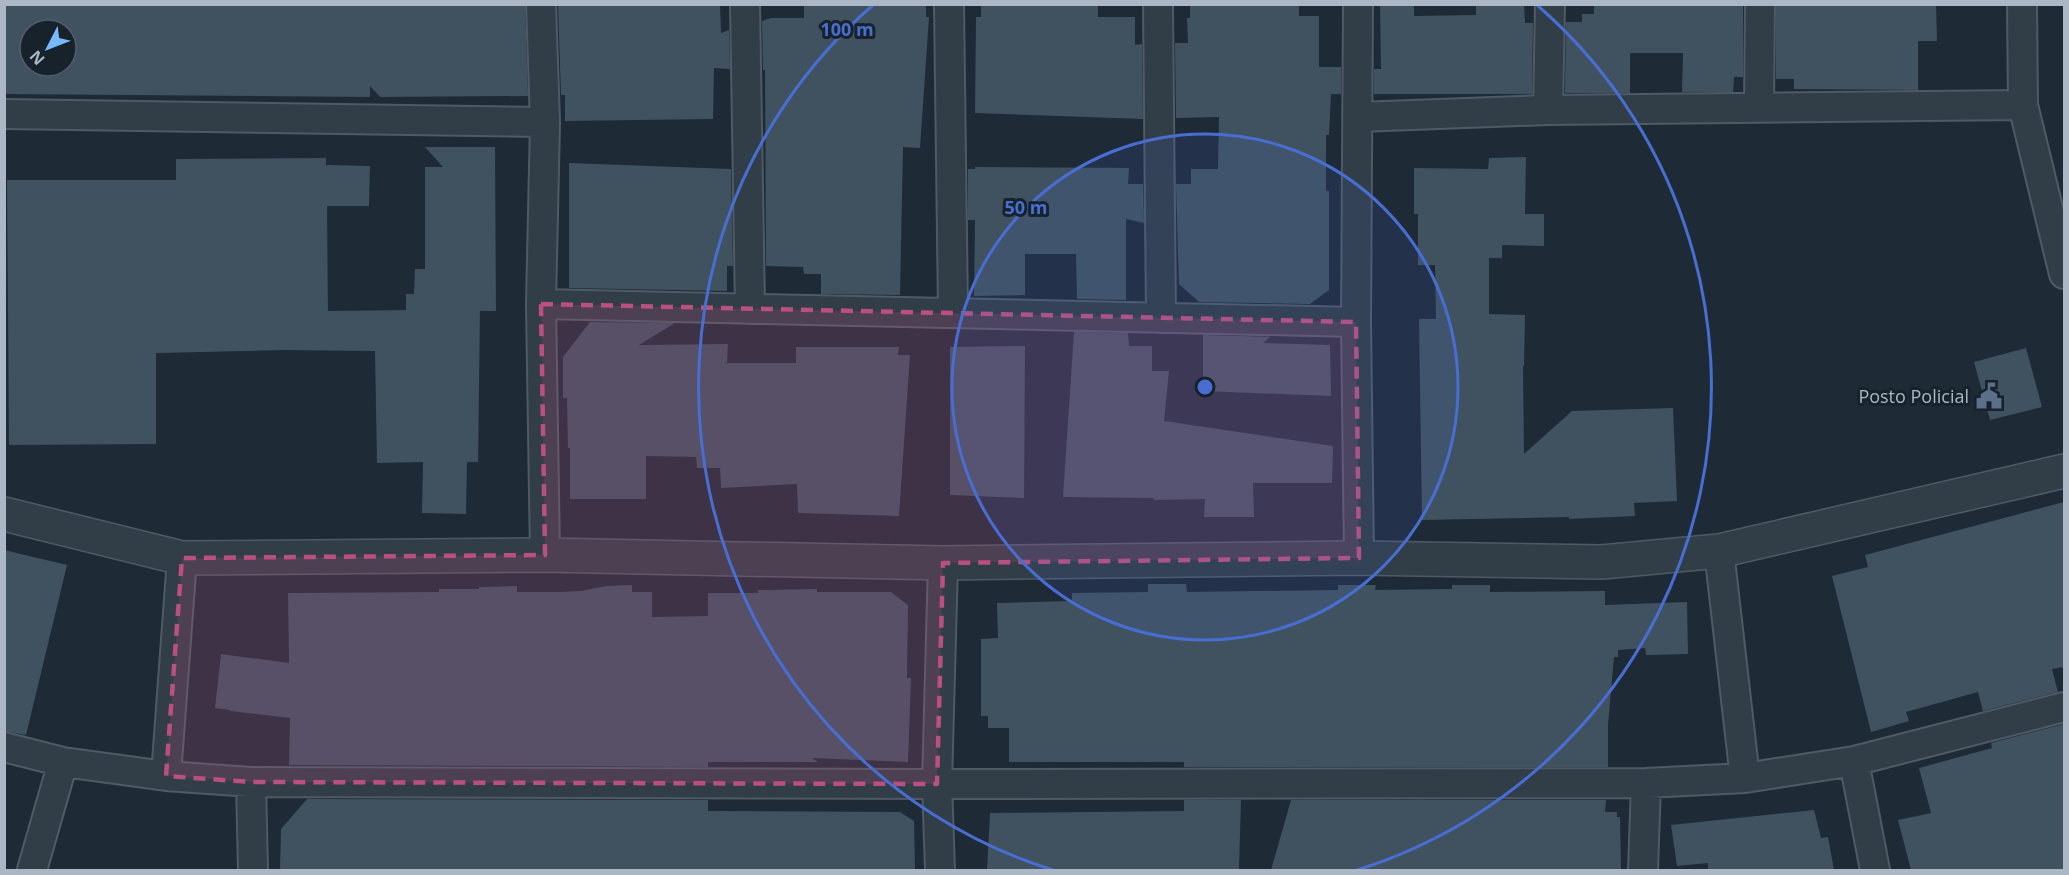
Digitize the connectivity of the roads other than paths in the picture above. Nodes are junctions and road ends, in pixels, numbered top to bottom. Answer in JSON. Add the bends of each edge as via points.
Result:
{"nodes":[{"id":1,"x":541,"y":4,"type":"edge"},
{"id":2,"x":745,"y":4,"type":"edge"},
{"id":3,"x":949,"y":4,"type":"edge"},
{"id":4,"x":1158,"y":4,"type":"edge"},
{"id":5,"x":1358,"y":4,"type":"edge"},
{"id":6,"x":1550,"y":4,"type":"edge"},
{"id":7,"x":1760,"y":4,"type":"edge"},
{"id":8,"x":2018,"y":9,"type":"edge"},
{"id":9,"x":2023,"y":105,"type":"junction"},
{"id":10,"x":1759,"y":106,"type":"junction"},
{"id":11,"x":1548,"y":110,"type":"junction"},
{"id":12,"x":4,"y":114,"type":"edge"},
{"id":13,"x":1358,"y":117,"type":"junction"},
{"id":14,"x":545,"y":122,"type":"junction"},
{"id":15,"x":2064,"y":274,"type":"edge"},
{"id":16,"x":541,"y":304,"type":"junction"},
{"id":17,"x":750,"y":309,"type":"junction"},
{"id":18,"x":953,"y":313,"type":"junction"},
{"id":19,"x":1161,"y":318,"type":"junction"},
{"id":20,"x":1356,"y":322,"type":"junction"},
{"id":21,"x":2064,"y":471,"type":"edge"},
{"id":22,"x":4,"y":514,"type":"edge"},
{"id":23,"x":1719,"y":550,"type":"junction"},
{"id":24,"x":545,"y":555,"type":"junction"},
{"id":25,"x":182,"y":558,"type":"junction"},
{"id":26,"x":1359,"y":558,"type":"junction"},
{"id":27,"x":943,"y":563,"type":"junction"},
{"id":28,"x":2064,"y":707,"type":"edge"},
{"id":29,"x":4,"y":747,"type":"edge"},
{"id":30,"x":1854,"y":761,"type":"junction"},
{"id":31,"x":63,"y":762,"type":"junction"},
{"id":32,"x":166,"y":776,"type":"junction"},
{"id":33,"x":1745,"y":778,"type":"junction"},
{"id":34,"x":251,"y":782,"type":"junction"},
{"id":35,"x":1646,"y":783,"type":"junction"},
{"id":36,"x":937,"y":784,"type":"junction"},
{"id":37,"x":32,"y":870,"type":"edge"},
{"id":38,"x":253,"y":870,"type":"edge"},
{"id":39,"x":940,"y":870,"type":"edge"},
{"id":40,"x":1644,"y":870,"type":"edge"},
{"id":41,"x":1875,"y":870,"type":"edge"}],
"edges":[{"from":1,"to":14,"type":"street"},
{"from":2,"to":17,"type":"street"},
{"from":3,"to":18,"type":"street"},
{"from":4,"to":19,"type":"street"},
{"from":5,"to":13,"type":"street"},
{"from":6,"to":11,"type":"street"},
{"from":7,"to":10,"type":"street"},
{"from":8,"to":9,"type":"street"},
{"from":9,"to":10,"type":"street"},
{"from":9,"to":15,"type":"street"},
{"from":10,"to":11,"type":"street"},
{"from":11,"to":13,"type":"street"},
{"from":12,"to":14,"type":"street"},
{"from":13,"to":20,"type":"street"},
{"from":14,"to":16,"type":"street"},
{"from":16,"to":17,"type":"street"},
{"from":16,"to":24,"type":"street"},
{"from":17,"to":18,"type":"street"},
{"from":18,"to":19,"type":"street"},
{"from":19,"to":20,"type":"street"},
{"from":20,"to":26,"type":"street"},
{"from":21,"to":23,"type":"street"},
{"from":22,"to":25,"type":"street"},
{"from":23,"to":26,"type":"street","via":[[1602,562]]},
{"from":23,"to":33,"type":"street"},
{"from":24,"to":25,"type":"street"},
{"from":24,"to":27,"type":"street"},
{"from":25,"to":32,"type":"street"},
{"from":26,"to":27,"type":"street"},
{"from":27,"to":36,"type":"street"},
{"from":28,"to":30,"type":"street"},
{"from":29,"to":31,"type":"street"},
{"from":30,"to":33,"type":"street"},
{"from":30,"to":41,"type":"street"},
{"from":31,"to":32,"type":"street"},
{"from":31,"to":37,"type":"street"},
{"from":32,"to":34,"type":"street"},
{"from":33,"to":35,"type":"street"},
{"from":34,"to":36,"type":"street"},
{"from":34,"to":38,"type":"street"},
{"from":35,"to":36,"type":"street"},
{"from":35,"to":40,"type":"street"},
{"from":36,"to":39,"type":"street"}]}
